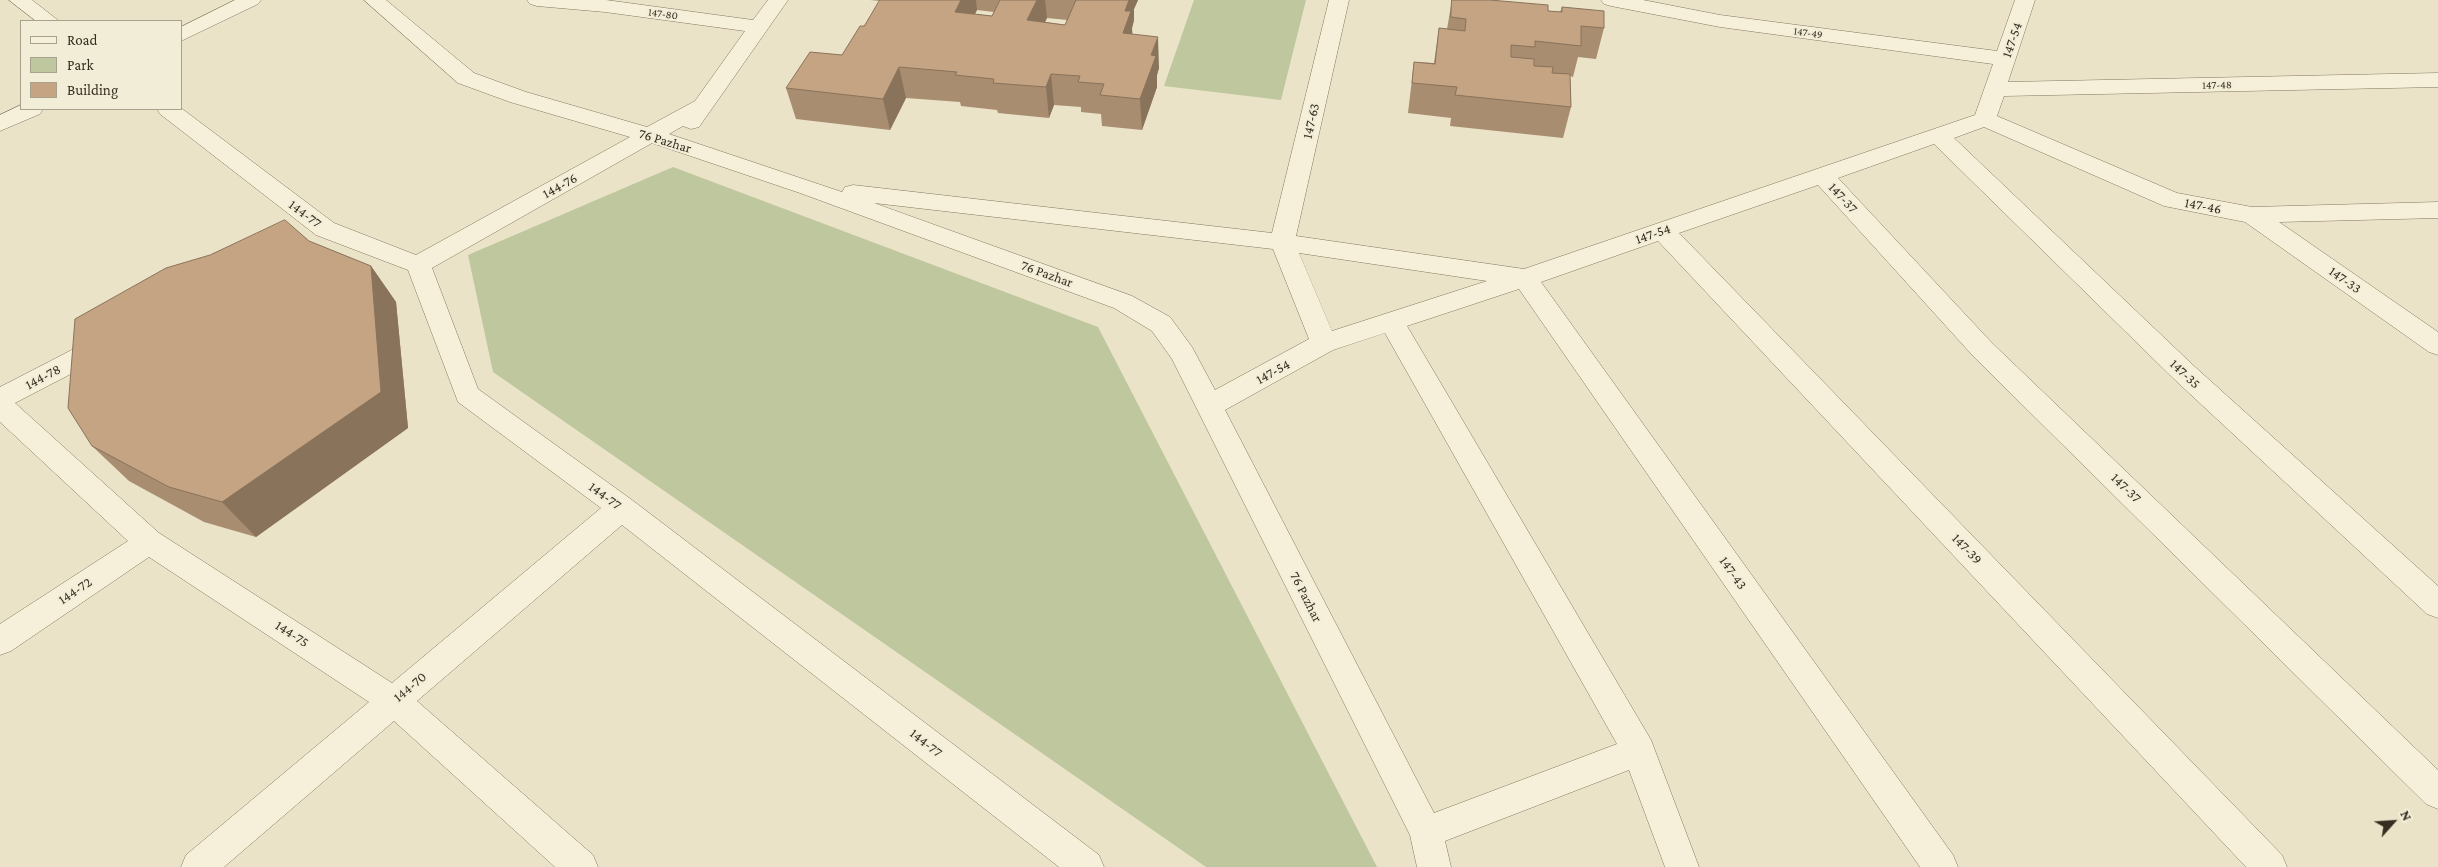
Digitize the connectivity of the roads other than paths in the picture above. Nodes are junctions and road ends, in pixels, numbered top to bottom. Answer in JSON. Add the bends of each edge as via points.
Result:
{"nodes":[{"id":1,"x":19,"y":0,"type":"edge"},
{"id":2,"x":251,"y":0,"type":"edge"},
{"id":3,"x":374,"y":0,"type":"edge"},
{"id":4,"x":537,"y":0,"type":"edge"},
{"id":5,"x":778,"y":0,"type":"edge"},
{"id":6,"x":1339,"y":0,"type":"edge"},
{"id":7,"x":1612,"y":0,"type":"edge"},
{"id":8,"x":1729,"y":0,"type":"edge"},
{"id":9,"x":2025,"y":0,"type":"edge"},
{"id":10,"x":608,"y":3,"type":"edge"},
{"id":11,"x":48,"y":20,"type":"edge"},
{"id":12,"x":1720,"y":21,"type":"junction"},
{"id":13,"x":759,"y":27,"type":"junction"},
{"id":14,"x":182,"y":34,"type":"edge"},
{"id":15,"x":2006,"y":59,"type":"junction"},
{"id":16,"x":2438,"y":80,"type":"edge"},
{"id":17,"x":1996,"y":89,"type":"junction"},
{"id":18,"x":702,"y":106,"type":"junction"},
{"id":19,"x":30,"y":110,"type":"edge"},
{"id":20,"x":169,"y":110,"type":"edge"},
{"id":21,"x":1985,"y":118,"type":"junction"},
{"id":22,"x":0,"y":124,"type":"edge"},
{"id":23,"x":650,"y":136,"type":"junction"},
{"id":24,"x":1939,"y":136,"type":"junction"},
{"id":25,"x":676,"y":143,"type":"junction"},
{"id":26,"x":1822,"y":176,"type":"junction"},
{"id":27,"x":808,"y":188,"type":"junction"},
{"id":28,"x":2438,"y":210,"type":"edge"},
{"id":29,"x":2252,"y":215,"type":"junction"},
{"id":30,"x":325,"y":229,"type":"junction"},
{"id":31,"x":1663,"y":231,"type":"junction"},
{"id":32,"x":1282,"y":242,"type":"junction"},
{"id":33,"x":298,"y":243,"type":"edge"},
{"id":34,"x":418,"y":265,"type":"junction"},
{"id":35,"x":1525,"y":278,"type":"junction"},
{"id":36,"x":1391,"y":321,"type":"junction"},
{"id":37,"x":123,"y":335,"type":"edge"},
{"id":38,"x":1324,"y":343,"type":"junction"},
{"id":39,"x":2438,"y":346,"type":"edge"},
{"id":40,"x":0,"y":399,"type":"edge"},
{"id":41,"x":0,"y":406,"type":"edge"},
{"id":42,"x":1209,"y":406,"type":"junction"},
{"id":43,"x":622,"y":508,"type":"junction"},
{"id":44,"x":149,"y":542,"type":"junction"},
{"id":45,"x":2438,"y":605,"type":"edge"},
{"id":46,"x":0,"y":641,"type":"edge"},
{"id":47,"x":394,"y":701,"type":"junction"},
{"id":48,"x":1639,"y":751,"type":"junction"},
{"id":49,"x":2438,"y":793,"type":"edge"},
{"id":50,"x":1426,"y":832,"type":"junction"},
{"id":51,"x":198,"y":867,"type":"edge"},
{"id":52,"x":581,"y":867,"type":"edge"},
{"id":53,"x":1087,"y":867,"type":"edge"},
{"id":54,"x":1434,"y":867,"type":"edge"},
{"id":55,"x":1682,"y":867,"type":"edge"},
{"id":56,"x":1942,"y":867,"type":"edge"},
{"id":57,"x":2270,"y":867,"type":"edge"}],
"edges":[{"from":1,"to":11,"type":"street"},
{"from":2,"to":14,"type":"street"},
{"from":3,"to":23,"type":"street","name":"76 Pazhar","via":[[466,78]]},
{"from":4,"to":10,"type":"street","name":"147-80"},
{"from":5,"to":13,"type":"street"},
{"from":6,"to":32,"type":"street","name":"147-63"},
{"from":7,"to":12,"type":"street","name":"147-49"},
{"from":8,"to":12,"type":"street"},
{"from":9,"to":15,"type":"street","name":"147-54"},
{"from":10,"to":13,"type":"street","name":"147-80"},
{"from":12,"to":15,"type":"street","name":"147-49"},
{"from":13,"to":18,"type":"street"},
{"from":15,"to":17,"type":"street","name":"147-54"},
{"from":16,"to":17,"type":"street","name":"147-48"},
{"from":17,"to":21,"type":"street","name":"147-54"},
{"from":18,"to":23,"type":"street","name":"144-76"},
{"from":18,"to":25,"type":"street"},
{"from":19,"to":22,"type":"street"},
{"from":20,"to":30,"type":"street","name":"144-77"},
{"from":21,"to":24,"type":"street","name":"147-54"},
{"from":21,"to":29,"type":"street","name":"147-46","via":[[2172,200]]},
{"from":23,"to":25,"type":"street","name":"76 Pazhar"},
{"from":23,"to":34,"type":"street","name":"144-76"},
{"from":24,"to":26,"type":"street","name":"147-54"},
{"from":24,"to":45,"type":"street","name":"147-35","via":[[2089,284]]},
{"from":25,"to":27,"type":"street","name":"76 Pazhar"},
{"from":26,"to":31,"type":"street","name":"147-54"},
{"from":26,"to":49,"type":"street","name":"147-37","via":[[1983,350]]},
{"from":27,"to":32,"type":"street"},
{"from":27,"to":42,"type":"street","name":"76 Pazhar","via":[[1136,308],[1161,324],[1172,336]]},
{"from":28,"to":29,"type":"street","name":"147-46"},
{"from":29,"to":39,"type":"street","name":"147-33"},
{"from":30,"to":33,"type":"street"},
{"from":30,"to":34,"type":"street","name":"144-77"},
{"from":31,"to":35,"type":"street","name":"147-54"},
{"from":31,"to":57,"type":"street","name":"147-39"},
{"from":32,"to":35,"type":"street"},
{"from":32,"to":38,"type":"street"},
{"from":34,"to":43,"type":"street","name":"144-77","via":[[467,394]]},
{"from":35,"to":36,"type":"street","name":"147-54"},
{"from":35,"to":56,"type":"street","name":"147-43"},
{"from":36,"to":38,"type":"street","name":"147-54"},
{"from":36,"to":48,"type":"street"},
{"from":37,"to":40,"type":"street","name":"144-78"},
{"from":38,"to":42,"type":"street","name":"147-54"},
{"from":41,"to":44,"type":"street","name":"144-75"},
{"from":42,"to":50,"type":"street","name":"76 Pazhar"},
{"from":43,"to":47,"type":"street","name":"144-70"},
{"from":43,"to":53,"type":"street","name":"144-77"},
{"from":44,"to":46,"type":"street","name":"144-72"},
{"from":44,"to":47,"type":"street","name":"144-75"},
{"from":47,"to":51,"type":"street","name":"144-70"},
{"from":47,"to":52,"type":"street","name":"144-75"},
{"from":48,"to":50,"type":"street"},
{"from":48,"to":55,"type":"street"},
{"from":50,"to":54,"type":"street","name":"76 Pazhar"}]}
